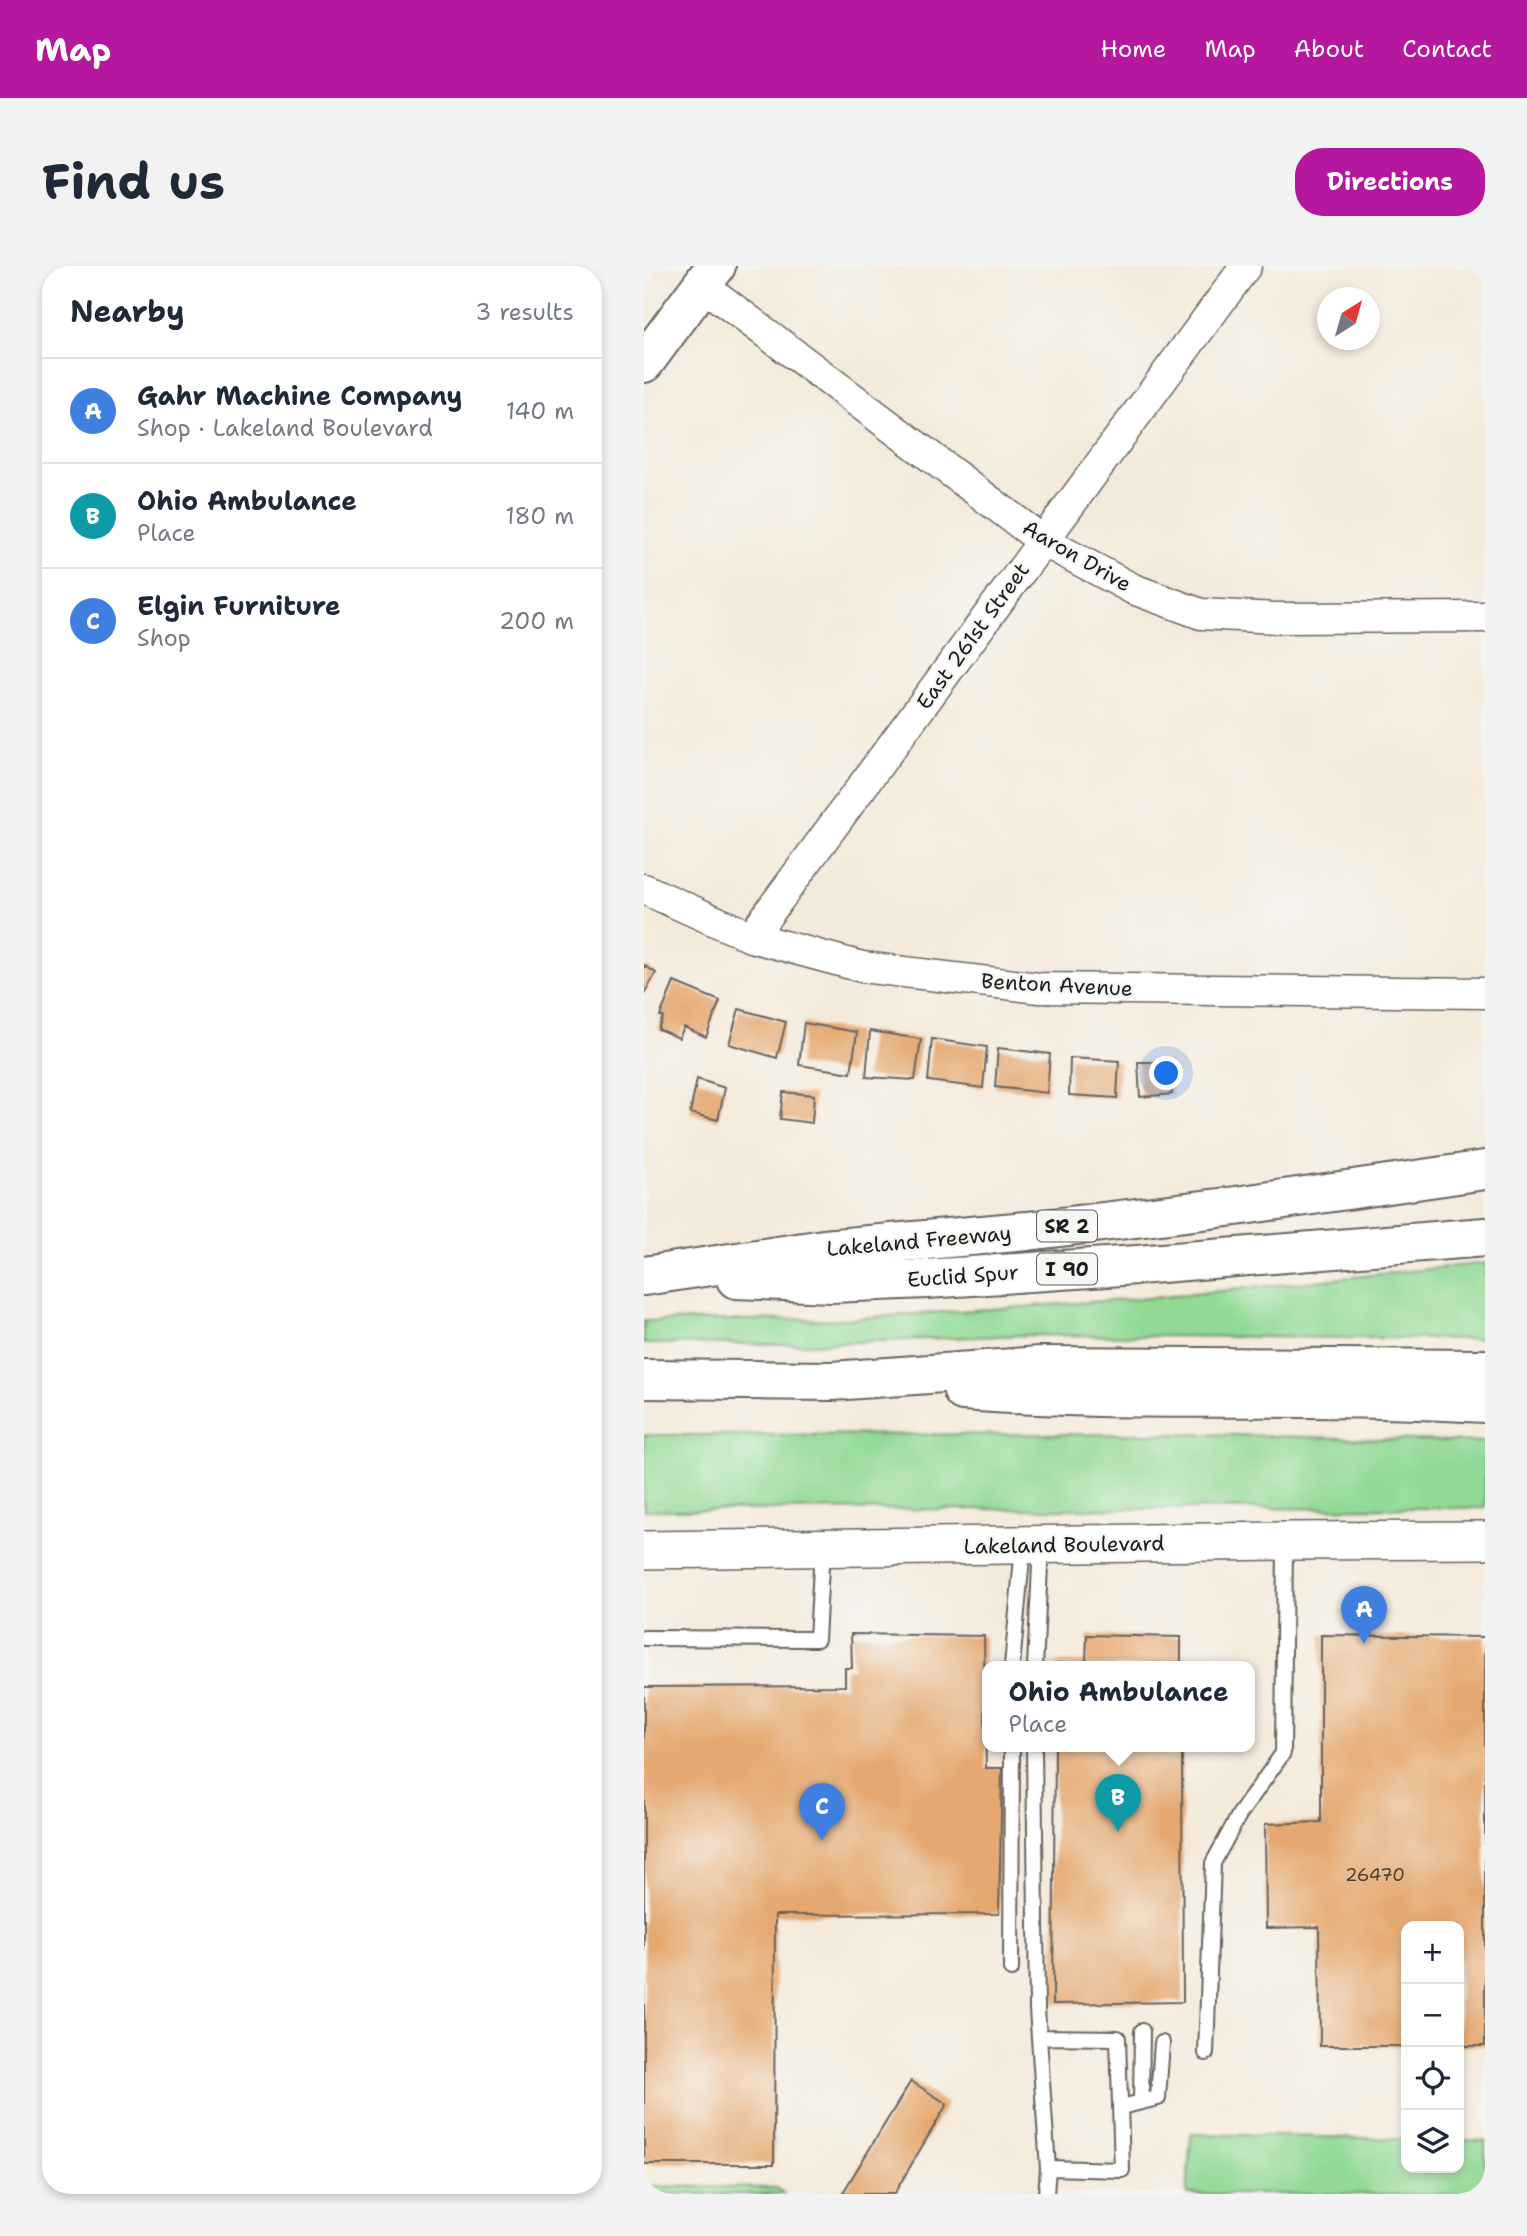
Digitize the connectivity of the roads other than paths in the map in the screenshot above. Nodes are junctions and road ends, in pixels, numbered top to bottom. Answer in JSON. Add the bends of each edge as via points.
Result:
{"nodes":[{"id":1,"x":1245,"y":266,"type":"edge"},
{"id":2,"x":709,"y":275,"type":"edge"},
{"id":3,"x":644,"y":363,"type":"edge"},
{"id":4,"x":1043,"y":541,"type":"junction"},
{"id":5,"x":1485,"y":617,"type":"edge"},
{"id":6,"x":644,"y":889,"type":"edge"},
{"id":7,"x":751,"y":937,"type":"junction"},
{"id":8,"x":1485,"y":993,"type":"edge"},
{"id":9,"x":1485,"y":1170,"type":"edge"},
{"id":10,"x":1485,"y":1237,"type":"edge"},
{"id":11,"x":646,"y":1276,"type":"edge"},
{"id":12,"x":1485,"y":1369,"type":"edge"},
{"id":13,"x":644,"y":1379,"type":"edge"},
{"id":14,"x":832,"y":1381,"type":"junction"},
{"id":15,"x":1485,"y":1403,"type":"edge"},
{"id":16,"x":1485,"y":1540,"type":"edge"},
{"id":17,"x":1285,"y":1541,"type":"junction"},
{"id":18,"x":1032,"y":1545,"type":"junction"},
{"id":19,"x":822,"y":1549,"type":"junction"},
{"id":20,"x":644,"y":1550,"type":"edge"},
{"id":21,"x":644,"y":1638,"type":"edge"},
{"id":22,"x":1013,"y":1661,"type":"edge"},
{"id":23,"x":1035,"y":1661,"type":"edge"},
{"id":24,"x":1012,"y":1752,"type":"edge"},
{"id":25,"x":1034,"y":1752,"type":"edge"},
{"id":26,"x":1012,"y":1969,"type":"dead end"},
{"id":27,"x":1142,"y":2031,"type":"dead end"},
{"id":28,"x":1040,"y":2037,"type":"junction"},
{"id":29,"x":1162,"y":2043,"type":"dead end"},
{"id":30,"x":1206,"y":2053,"type":"dead end"},
{"id":31,"x":1140,"y":2102,"type":"junction"},
{"id":32,"x":1121,"y":2107,"type":"junction"},
{"id":33,"x":1048,"y":2168,"type":"junction"},
{"id":34,"x":1046,"y":2194,"type":"edge"}],
"edges":[{"from":1,"to":4,"type":"street","name":"East 261st Street"},
{"from":2,"to":3,"type":"main road"},
{"from":2,"to":4,"type":"street","name":"Aaron Drive"},
{"from":4,"to":5,"type":"street","name":"Aaron Drive","via":[[1133,589],[1202,614]]},
{"from":4,"to":7,"type":"street","name":"East 261st Street"},
{"from":6,"to":7,"type":"street","name":"Benton Avenue"},
{"from":7,"to":8,"type":"street","name":"Benton Avenue","via":[[862,967],[1039,988]]},
{"from":9,"to":11,"type":"main road","name":"Lakeland Freeway","number":"SR 2","via":[[1184,1213],[824,1249]]},
{"from":10,"to":11,"type":"main road","name":"Euclid Spur","number":"I 90","via":[[859,1282]]},
{"from":12,"to":14,"type":"main road","via":[[1040,1366]]},
{"from":13,"to":14,"type":"main road"},
{"from":14,"to":15,"type":"main road","via":[[1039,1396],[1265,1396]]},
{"from":16,"to":17,"type":"street","name":"Lakeland Boulevard"},
{"from":17,"to":18,"type":"street","name":"Lakeland Boulevard"},
{"from":17,"to":30,"type":"lane","via":[[1283,1753],[1239,1815],[1213,1863]]},
{"from":18,"to":19,"type":"street","name":"Lakeland Boulevard"},
{"from":18,"to":22,"type":"lane"},
{"from":18,"to":23,"type":"lane"},
{"from":19,"to":20,"type":"street","name":"Lakeland Boulevard"},
{"from":19,"to":21,"type":"lane","via":[[817,1639]]},
{"from":24,"to":26,"type":"lane"},
{"from":25,"to":28,"type":"lane"},
{"from":27,"to":31,"type":"lane"},
{"from":28,"to":32,"type":"lane","via":[[1118,2038]]},
{"from":28,"to":33,"type":"lane"},
{"from":29,"to":31,"type":"lane","via":[[1158,2098]]},
{"from":31,"to":32,"type":"lane"},
{"from":32,"to":33,"type":"lane","via":[[1122,2170]]},
{"from":33,"to":34,"type":"lane"}]}
